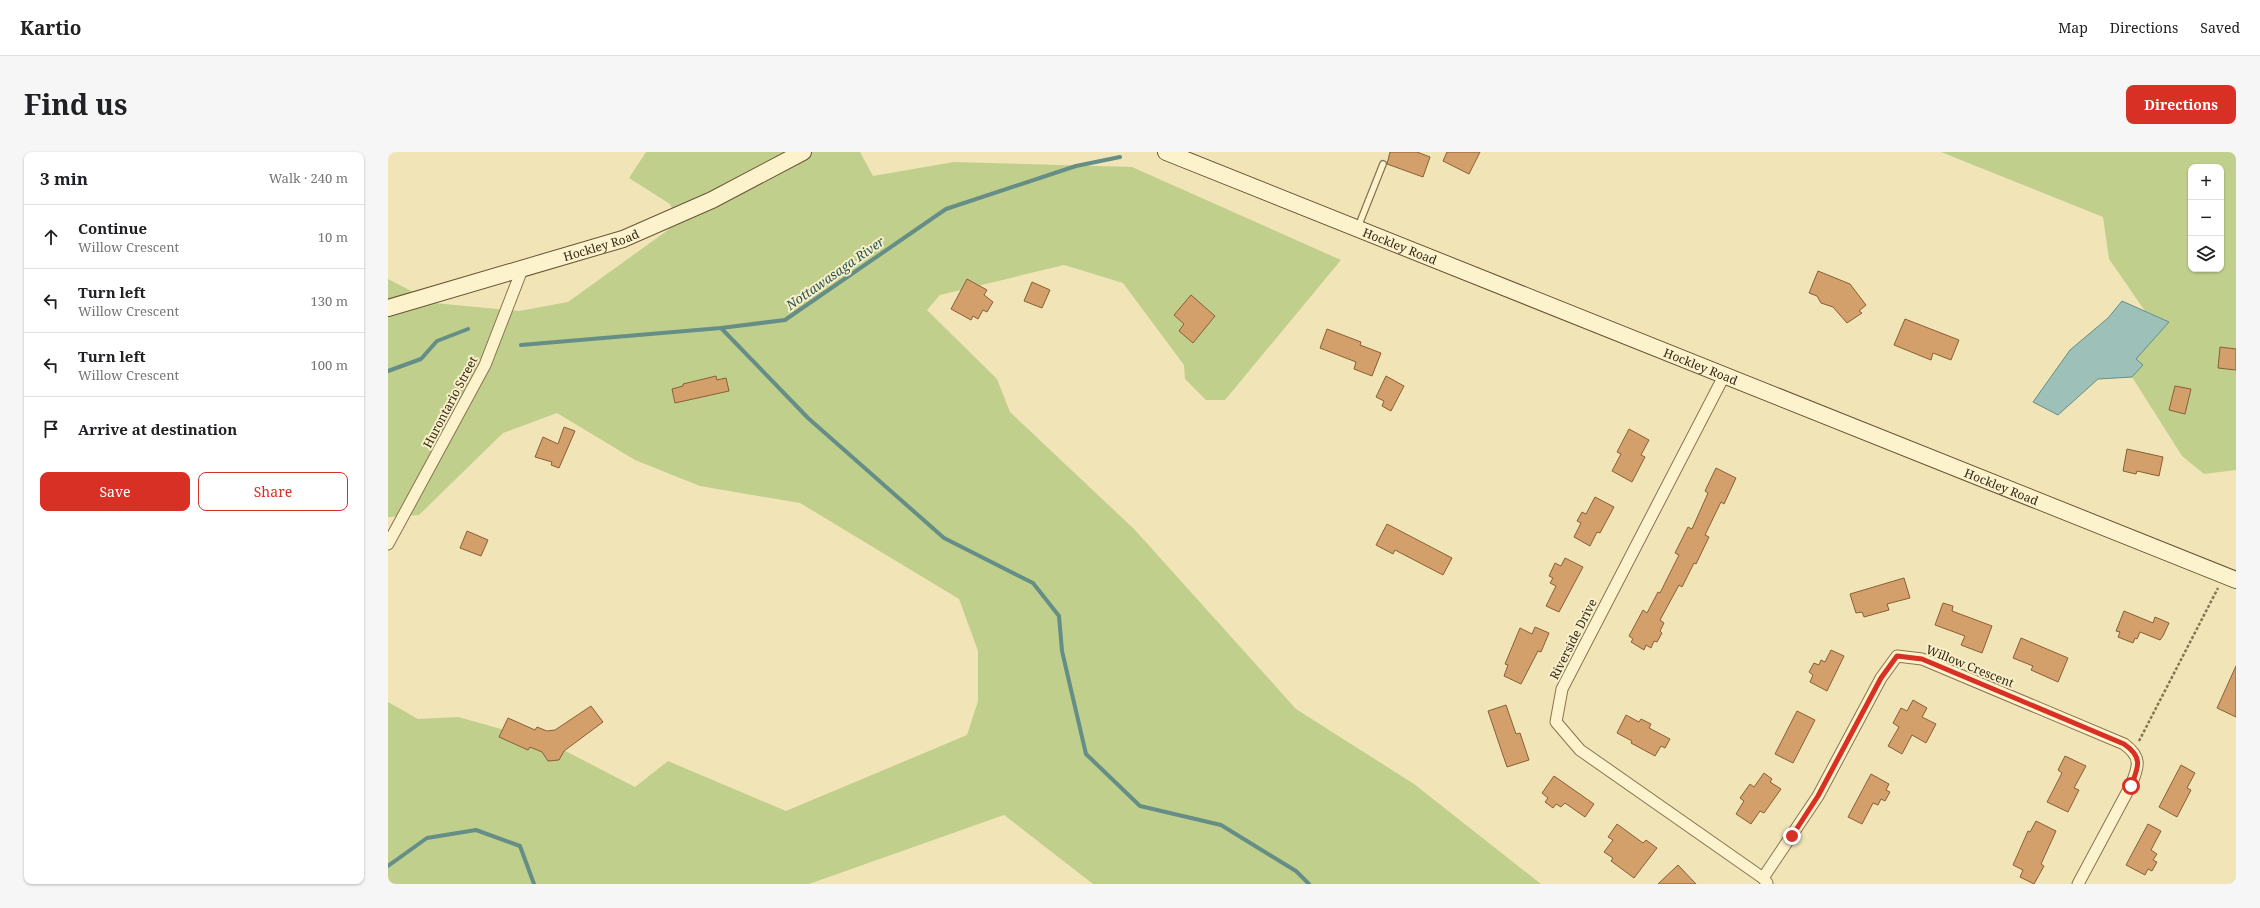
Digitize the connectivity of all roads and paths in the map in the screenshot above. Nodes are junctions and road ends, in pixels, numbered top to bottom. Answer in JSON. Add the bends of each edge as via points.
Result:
{"nodes":[{"id":1,"x":803,"y":152,"type":"edge"},
{"id":2,"x":1166,"y":152,"type":"edge"},
{"id":3,"x":1383,"y":164,"type":"dead end"},
{"id":4,"x":1357,"y":229,"type":"junction"},
{"id":5,"x":523,"y":267,"type":"junction"},
{"id":6,"x":388,"y":308,"type":"edge"},
{"id":7,"x":1724,"y":376,"type":"junction"},
{"id":8,"x":388,"y":544,"type":"edge"},
{"id":9,"x":2230,"y":578,"type":"edge"},
{"id":10,"x":2132,"y":750,"type":"junction"},
{"id":11,"x":1766,"y":881,"type":"edge"},
{"id":12,"x":2078,"y":884,"type":"edge"}],
"edges":[{"from":1,"to":5,"type":"main road","name":"Hockley Road","via":[[712,200],[623,239],[599,248]]},
{"from":2,"to":4,"type":"main road","name":"Hockley Road"},
{"from":3,"to":4,"type":"lane"},
{"from":4,"to":7,"type":"main road","name":"Hockley Road"},
{"from":5,"to":6,"type":"main road","name":"Hockley Road"},
{"from":5,"to":8,"type":"street","name":"Hurontario Street","via":[[485,365]]},
{"from":7,"to":9,"type":"main road","name":"Hockley Road"},
{"from":7,"to":11,"type":"street","name":"Riverside Drive","via":[[1562,688],[1556,722],[1580,750]]},
{"from":9,"to":10,"type":"path"},
{"from":10,"to":11,"type":"street","name":"Willow Crescent","via":[[2124,744],[1922,659],[1897,656],[1881,678],[1818,796]]},
{"from":10,"to":12,"type":"street","via":[[2138,760],[2131,786]]}]}
